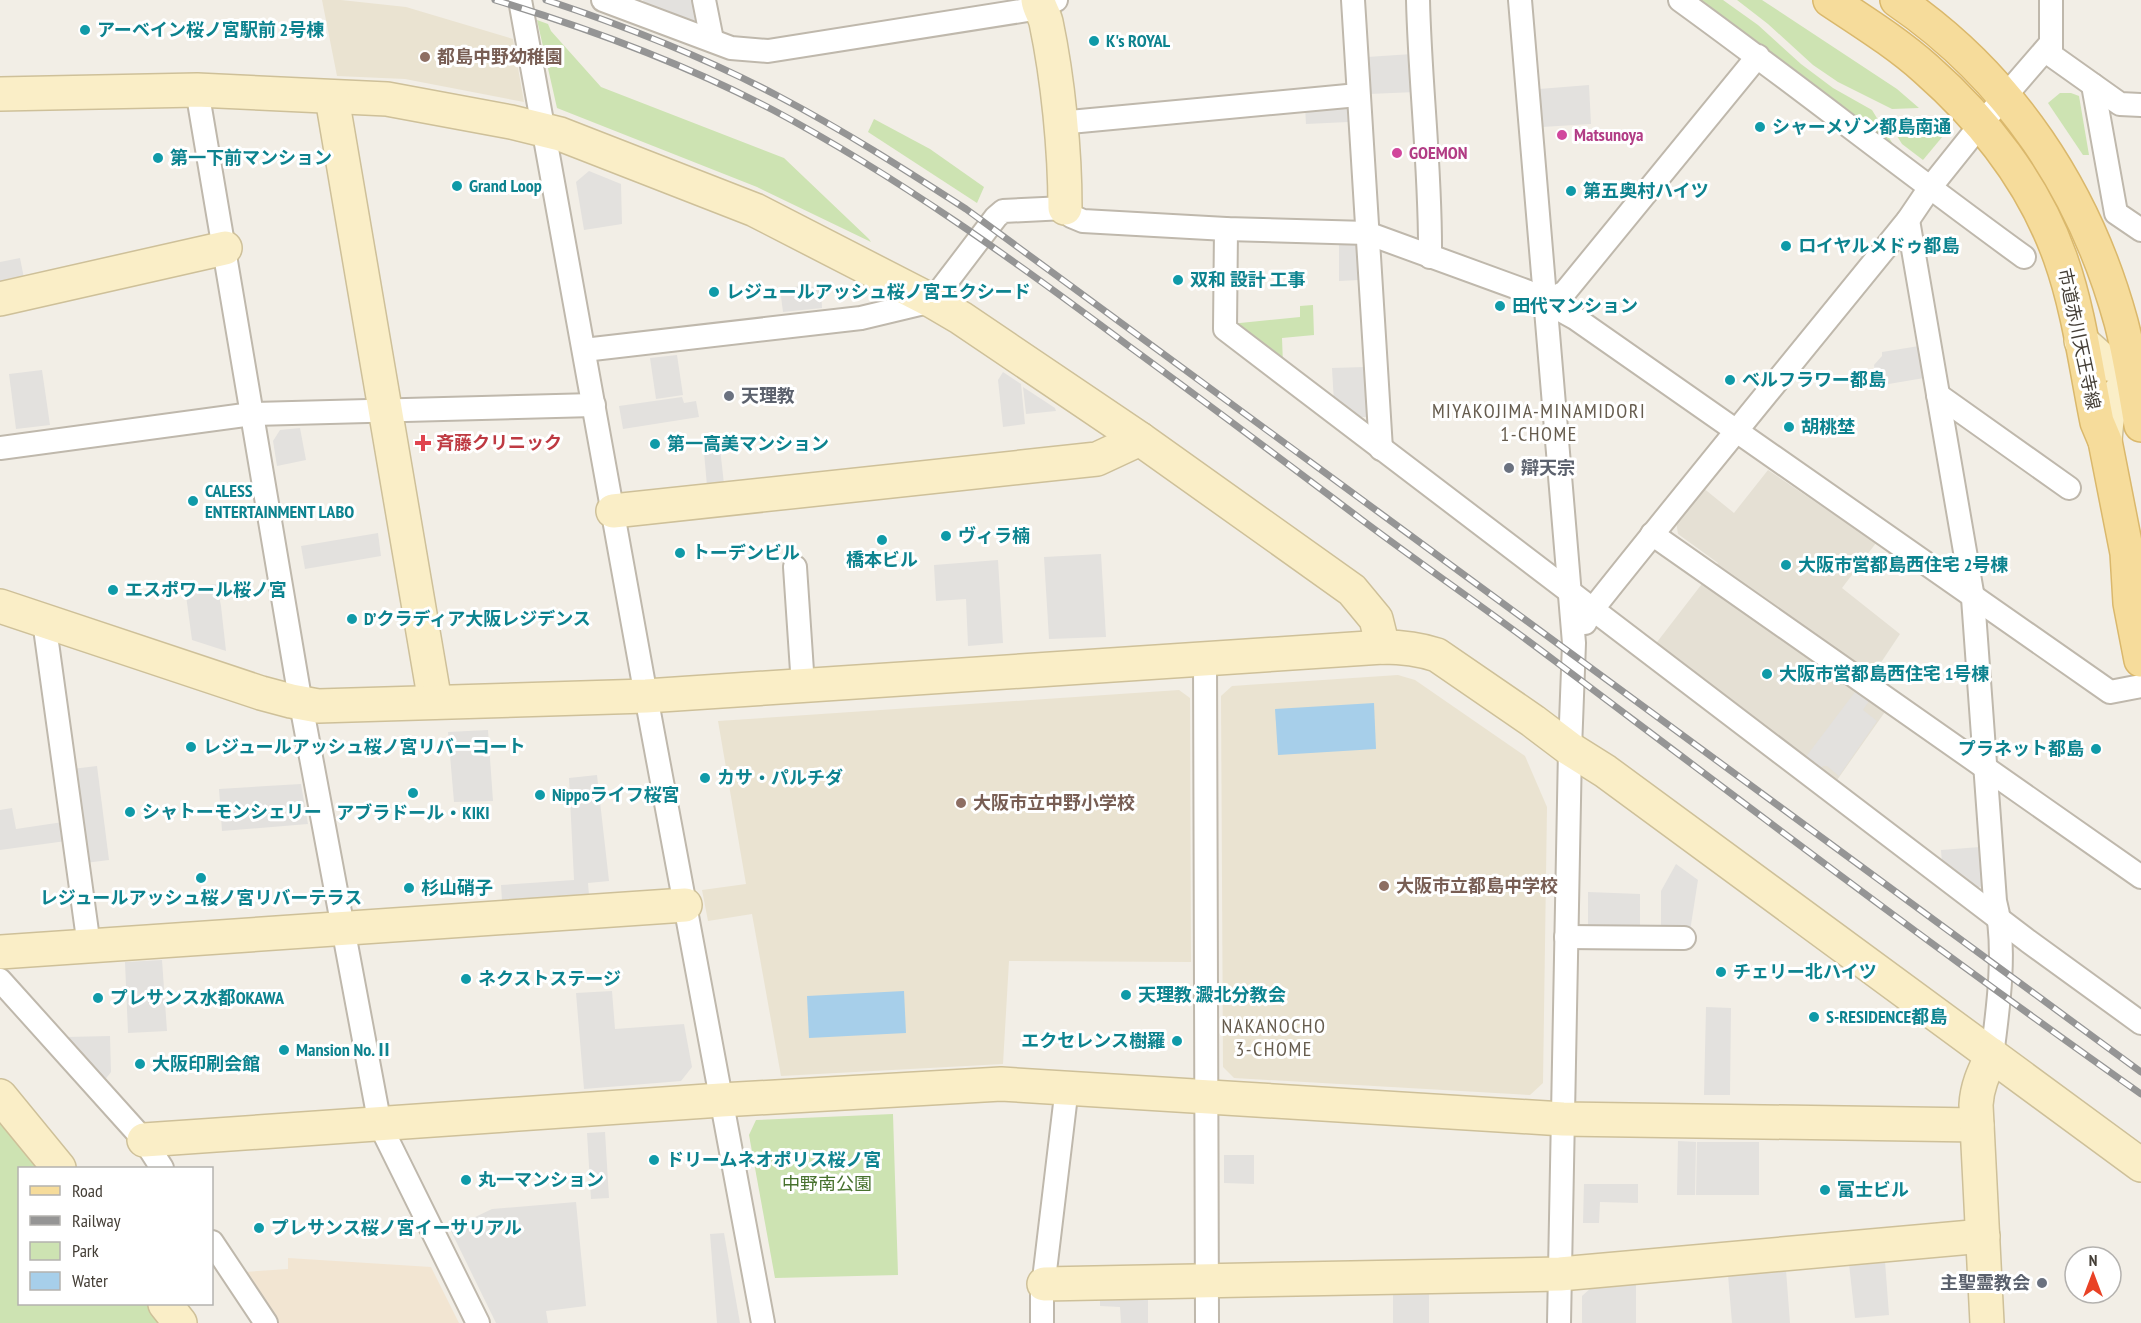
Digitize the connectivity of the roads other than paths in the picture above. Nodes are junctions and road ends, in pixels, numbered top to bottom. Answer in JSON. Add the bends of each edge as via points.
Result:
{"nodes":[{"id":1,"x":520,"y":0,"type":"edge"},
{"id":2,"x":603,"y":0,"type":"edge"},
{"id":3,"x":705,"y":0,"type":"edge"},
{"id":4,"x":1353,"y":0,"type":"edge"},
{"id":5,"x":1418,"y":0,"type":"edge"},
{"id":6,"x":1520,"y":0,"type":"edge"},
{"id":7,"x":1680,"y":0,"type":"edge"},
{"id":8,"x":1830,"y":0,"type":"edge"},
{"id":9,"x":1897,"y":0,"type":"edge"},
{"id":10,"x":2052,"y":0,"type":"edge"},
{"id":11,"x":1044,"y":3,"type":"edge"},
{"id":12,"x":712,"y":40,"type":"junction"},
{"id":13,"x":2051,"y":49,"type":"junction"},
{"id":14,"x":1758,"y":57,"type":"junction"},
{"id":15,"x":2093,"y":84,"type":"junction"},
{"id":16,"x":197,"y":90,"type":"junction"},
{"id":17,"x":0,"y":94,"type":"edge"},
{"id":18,"x":1358,"y":95,"type":"junction"},
{"id":19,"x":2005,"y":96,"type":"junction"},
{"id":20,"x":332,"y":98,"type":"junction"},
{"id":21,"x":2131,"y":105,"type":"edge"},
{"id":22,"x":1059,"y":123,"type":"junction"},
{"id":23,"x":1981,"y":124,"type":"junction"},
{"id":24,"x":544,"y":129,"type":"junction"},
{"id":25,"x":1929,"y":189,"type":"junction"},
{"id":26,"x":1065,"y":208,"type":"junction"},
{"id":27,"x":1908,"y":220,"type":"junction"},
{"id":28,"x":1226,"y":229,"type":"junction"},
{"id":29,"x":2141,"y":230,"type":"edge"},
{"id":30,"x":1367,"y":233,"type":"junction"},
{"id":31,"x":225,"y":248,"type":"junction"},
{"id":32,"x":1430,"y":257,"type":"junction"},
{"id":33,"x":2024,"y":257,"type":"dead end"},
{"id":34,"x":0,"y":299,"type":"edge"},
{"id":35,"x":932,"y":301,"type":"junction"},
{"id":36,"x":1546,"y":302,"type":"junction"},
{"id":37,"x":2081,"y":341,"type":"junction"},
{"id":38,"x":584,"y":350,"type":"junction"},
{"id":39,"x":2137,"y":375,"type":"edge"},
{"id":40,"x":1938,"y":395,"type":"junction"},
{"id":41,"x":594,"y":405,"type":"junction"},
{"id":42,"x":386,"y":411,"type":"junction"},
{"id":43,"x":252,"y":414,"type":"junction"},
{"id":44,"x":2141,"y":425,"type":"edge"},
{"id":45,"x":1738,"y":432,"type":"junction"},
{"id":46,"x":1140,"y":439,"type":"junction"},
{"id":47,"x":2105,"y":441,"type":"junction"},
{"id":48,"x":0,"y":448,"type":"edge"},
{"id":49,"x":1381,"y":449,"type":"junction"},
{"id":50,"x":2069,"y":488,"type":"dead end"},
{"id":51,"x":613,"y":511,"type":"junction"},
{"id":52,"x":1652,"y":534,"type":"junction"},
{"id":53,"x":795,"y":567,"type":"dead end"},
{"id":54,"x":1571,"y":594,"type":"junction"},
{"id":55,"x":1973,"y":598,"type":"junction"},
{"id":56,"x":0,"y":606,"type":"edge"},
{"id":57,"x":1592,"y":610,"type":"junction"},
{"id":58,"x":44,"y":621,"type":"junction"},
{"id":59,"x":1574,"y":643,"type":"junction"},
{"id":60,"x":1383,"y":648,"type":"junction"},
{"id":61,"x":1205,"y":659,"type":"junction"},
{"id":62,"x":2141,"y":660,"type":"edge"},
{"id":63,"x":803,"y":686,"type":"junction"},
{"id":64,"x":2141,"y":686,"type":"edge"},
{"id":65,"x":646,"y":696,"type":"junction"},
{"id":66,"x":435,"y":702,"type":"junction"},
{"id":67,"x":302,"y":704,"type":"junction"},
{"id":68,"x":1570,"y":749,"type":"junction"},
{"id":69,"x":1985,"y":767,"type":"junction"},
{"id":70,"x":2141,"y":877,"type":"edge"},
{"id":71,"x":685,"y":905,"type":"junction"},
{"id":72,"x":2000,"y":919,"type":"junction"},
{"id":73,"x":344,"y":928,"type":"junction"},
{"id":74,"x":1566,"y":937,"type":"junction"},
{"id":75,"x":1684,"y":938,"type":"dead end"},
{"id":76,"x":89,"y":946,"type":"junction"},
{"id":77,"x":0,"y":952,"type":"edge"},
{"id":78,"x":0,"y":980,"type":"edge"},
{"id":79,"x":2141,"y":1023,"type":"edge"},
{"id":80,"x":1992,"y":1055,"type":"junction"},
{"id":81,"x":1066,"y":1087,"type":"junction"},
{"id":82,"x":0,"y":1096,"type":"edge"},
{"id":83,"x":1208,"y":1098,"type":"junction"},
{"id":84,"x":722,"y":1101,"type":"junction"},
{"id":85,"x":1563,"y":1119,"type":"junction"},
{"id":86,"x":380,"y":1125,"type":"junction"},
{"id":87,"x":1977,"y":1125,"type":"junction"},
{"id":88,"x":144,"y":1140,"type":"junction"},
{"id":89,"x":2141,"y":1165,"type":"edge"},
{"id":90,"x":58,"y":1167,"type":"edge"},
{"id":91,"x":161,"y":1167,"type":"edge"},
{"id":92,"x":1983,"y":1236,"type":"junction"},
{"id":93,"x":213,"y":1244,"type":"edge"},
{"id":94,"x":1560,"y":1274,"type":"junction"},
{"id":95,"x":1207,"y":1281,"type":"junction"},
{"id":96,"x":1044,"y":1284,"type":"junction"},
{"id":97,"x":166,"y":1305,"type":"edge"},
{"id":98,"x":180,"y":1323,"type":"edge"},
{"id":99,"x":266,"y":1323,"type":"edge"},
{"id":100,"x":478,"y":1323,"type":"edge"},
{"id":101,"x":763,"y":1323,"type":"edge"},
{"id":102,"x":1042,"y":1323,"type":"edge"},
{"id":103,"x":1207,"y":1323,"type":"edge"},
{"id":104,"x":1559,"y":1323,"type":"edge"},
{"id":105,"x":1987,"y":1323,"type":"edge"}],
"edges":[{"from":1,"to":24,"type":"street"},
{"from":2,"to":12,"type":"street"},
{"from":3,"to":12,"type":"street"},
{"from":4,"to":18,"type":"street"},
{"from":5,"to":32,"type":"street","via":[[1430,190]]},
{"from":6,"to":36,"type":"street"},
{"from":7,"to":14,"type":"street"},
{"from":8,"to":23,"type":"main road","name":"市道赤川天王寺線","via":[[1926,69]]},
{"from":9,"to":19,"type":"main road","name":"市道赤川天王寺線","via":[[1932,25],[1987,74]]},
{"from":10,"to":13,"type":"street"},
{"from":11,"to":12,"type":"street","via":[[768,51],[731,48]]},
{"from":11,"to":22,"type":"street"},
{"from":13,"to":15,"type":"street"},
{"from":13,"to":19,"type":"street"},
{"from":14,"to":25,"type":"street"},
{"from":14,"to":36,"type":"street","via":[[1565,292]]},
{"from":15,"to":21,"type":"street"},
{"from":15,"to":29,"type":"street","via":[[2116,213]]},
{"from":16,"to":17,"type":"street"},
{"from":16,"to":20,"type":"street"},
{"from":16,"to":31,"type":"street"},
{"from":18,"to":22,"type":"street"},
{"from":18,"to":30,"type":"street"},
{"from":19,"to":23,"type":"street"},
{"from":19,"to":39,"type":"main road","name":"市道赤川天王寺線","via":[[2060,174],[2085,223],[2116,304]]},
{"from":20,"to":24,"type":"street","via":[[387,99]]},
{"from":20,"to":42,"type":"street"},
{"from":22,"to":26,"type":"street"},
{"from":23,"to":25,"type":"street"},
{"from":23,"to":37,"type":"main road","name":"市道赤川天王寺線","via":[[2000,146],[2050,234],[2073,299]]},
{"from":24,"to":35,"type":"street","via":[[755,210]]},
{"from":24,"to":38,"type":"street"},
{"from":25,"to":27,"type":"street"},
{"from":25,"to":33,"type":"street"},
{"from":26,"to":28,"type":"street","via":[[1083,221]]},
{"from":26,"to":35,"type":"street","via":[[1003,211]]},
{"from":27,"to":40,"type":"street"},
{"from":27,"to":45,"type":"street"},
{"from":28,"to":30,"type":"street"},
{"from":28,"to":49,"type":"street","via":[[1225,330]]},
{"from":30,"to":32,"type":"street"},
{"from":30,"to":49,"type":"street"},
{"from":31,"to":34,"type":"street"},
{"from":31,"to":43,"type":"street"},
{"from":32,"to":36,"type":"street","via":[[1526,291]]},
{"from":35,"to":38,"type":"street","via":[[861,318]]},
{"from":35,"to":46,"type":"street"},
{"from":36,"to":45,"type":"street","via":[[1575,318]]},
{"from":36,"to":54,"type":"street"},
{"from":37,"to":39,"type":"street","via":[[2107,364]]},
{"from":37,"to":47,"type":"main road","name":"市道赤川天王寺線","via":[[2097,422]]},
{"from":38,"to":41,"type":"street"},
{"from":39,"to":44,"type":"main road","name":"市道赤川天王寺線"},
{"from":39,"to":47,"type":"street","via":[[2114,399],[2106,421]]},
{"from":40,"to":50,"type":"street"},
{"from":40,"to":55,"type":"street"},
{"from":41,"to":42,"type":"street"},
{"from":41,"to":51,"type":"street"},
{"from":42,"to":43,"type":"street"},
{"from":42,"to":66,"type":"street"},
{"from":43,"to":48,"type":"street"},
{"from":43,"to":67,"type":"street"},
{"from":45,"to":52,"type":"street"},
{"from":45,"to":55,"type":"street"},
{"from":46,"to":51,"type":"street","via":[[1097,459]]},
{"from":46,"to":60,"type":"street","via":[[1352,590],[1376,620]]},
{"from":47,"to":62,"type":"main road","name":"市道赤川天王寺線","via":[[2127,553],[2130,603]]},
{"from":49,"to":54,"type":"street"},
{"from":51,"to":65,"type":"street"},
{"from":52,"to":57,"type":"street"},
{"from":52,"to":69,"type":"street"},
{"from":53,"to":63,"type":"street"},
{"from":54,"to":57,"type":"street"},
{"from":54,"to":59,"type":"street"},
{"from":55,"to":64,"type":"street","via":[[2110,693]]},
{"from":55,"to":69,"type":"street"},
{"from":56,"to":58,"type":"street"},
{"from":57,"to":59,"type":"street"},
{"from":57,"to":72,"type":"street"},
{"from":58,"to":67,"type":"street"},
{"from":58,"to":76,"type":"street"},
{"from":59,"to":68,"type":"street"},
{"from":60,"to":61,"type":"street"},
{"from":60,"to":68,"type":"street","via":[[1412,648],[1437,655]]},
{"from":61,"to":63,"type":"street"},
{"from":61,"to":83,"type":"street"},
{"from":63,"to":65,"type":"street"},
{"from":65,"to":66,"type":"street"},
{"from":65,"to":71,"type":"street"},
{"from":66,"to":67,"type":"street"},
{"from":67,"to":73,"type":"street"},
{"from":68,"to":74,"type":"street"},
{"from":68,"to":80,"type":"street"},
{"from":69,"to":70,"type":"street"},
{"from":69,"to":72,"type":"street","via":[[1995,901]]},
{"from":71,"to":73,"type":"street"},
{"from":71,"to":84,"type":"street"},
{"from":72,"to":79,"type":"street"},
{"from":72,"to":80,"type":"street","via":[[1999,1004]]},
{"from":73,"to":76,"type":"street"},
{"from":73,"to":86,"type":"street"},
{"from":74,"to":75,"type":"street"},
{"from":74,"to":85,"type":"street"},
{"from":76,"to":77,"type":"street"},
{"from":78,"to":88,"type":"street"},
{"from":80,"to":87,"type":"street","via":[[1977,1092]]},
{"from":80,"to":89,"type":"street"},
{"from":81,"to":83,"type":"street"},
{"from":81,"to":84,"type":"street","via":[[1001,1084]]},
{"from":81,"to":96,"type":"street"},
{"from":82,"to":90,"type":"street"},
{"from":83,"to":85,"type":"street"},
{"from":83,"to":95,"type":"street"},
{"from":84,"to":86,"type":"street"},
{"from":84,"to":101,"type":"street"},
{"from":85,"to":87,"type":"street"},
{"from":85,"to":94,"type":"street"},
{"from":86,"to":88,"type":"street"},
{"from":86,"to":100,"type":"street"},
{"from":87,"to":92,"type":"street"},
{"from":88,"to":91,"type":"street"},
{"from":92,"to":94,"type":"street"},
{"from":92,"to":105,"type":"street"},
{"from":93,"to":99,"type":"street"},
{"from":94,"to":95,"type":"street"},
{"from":94,"to":104,"type":"street"},
{"from":95,"to":96,"type":"street"},
{"from":95,"to":103,"type":"street"},
{"from":96,"to":102,"type":"street"},
{"from":97,"to":98,"type":"street"}]}
